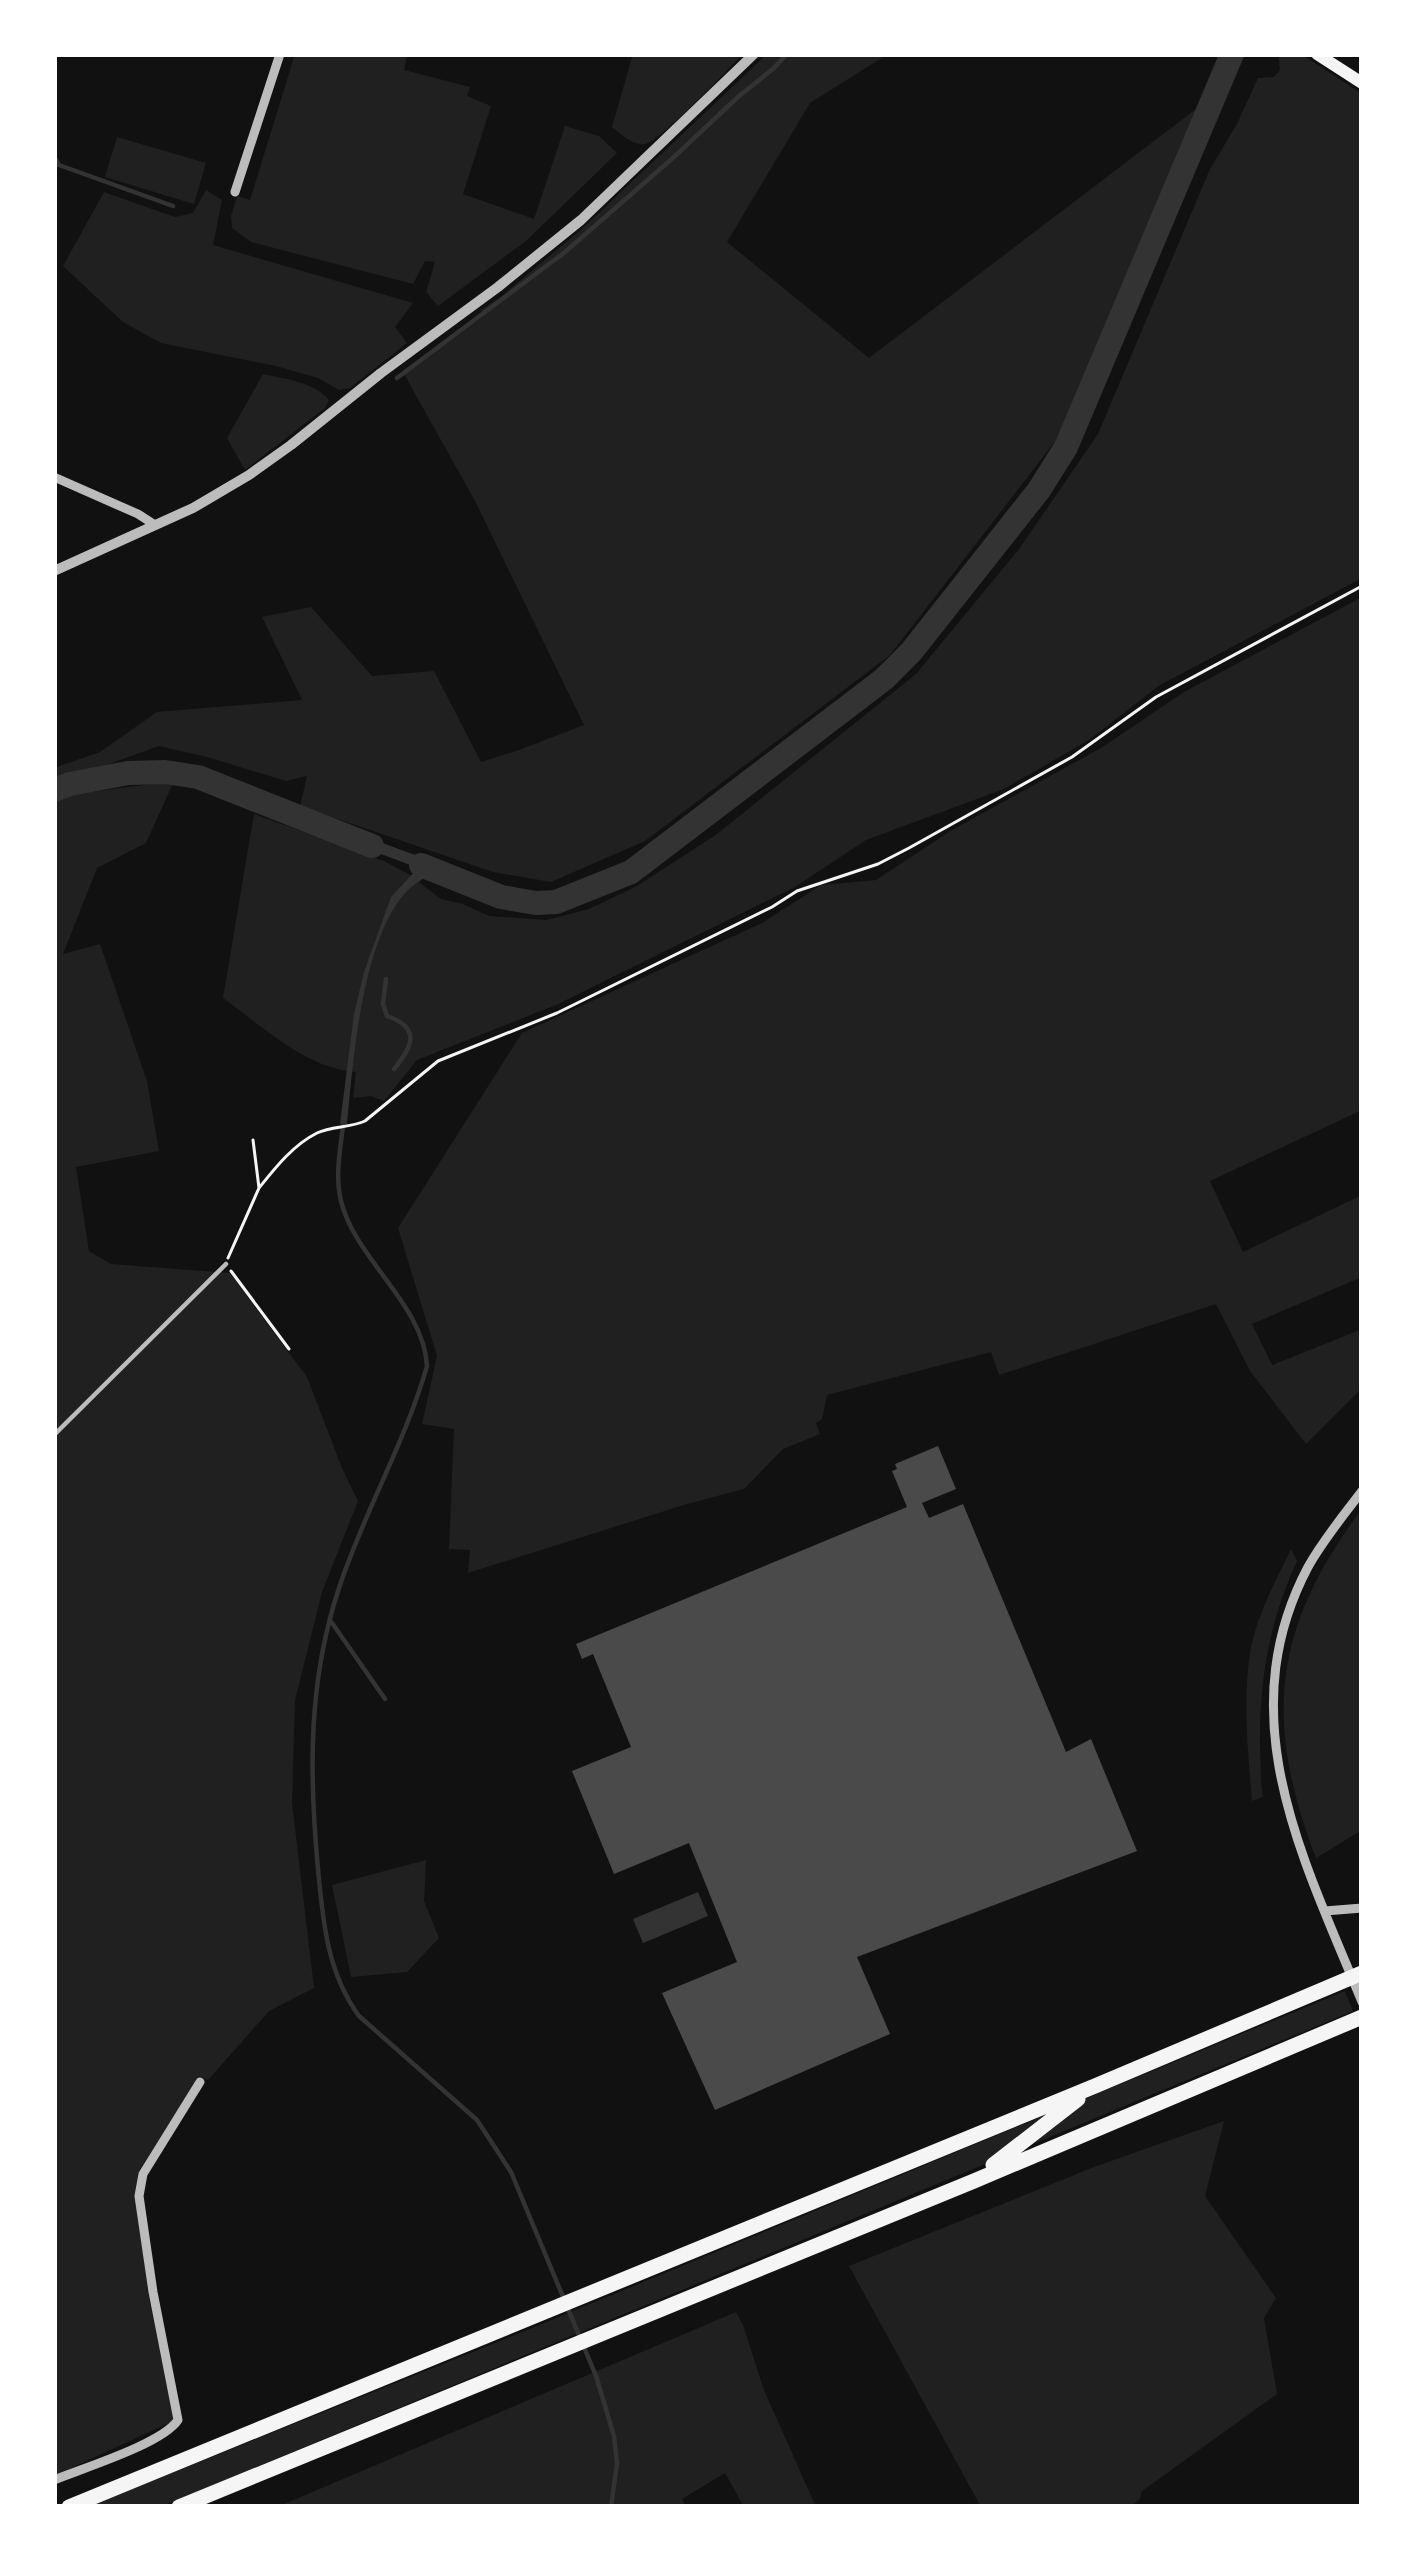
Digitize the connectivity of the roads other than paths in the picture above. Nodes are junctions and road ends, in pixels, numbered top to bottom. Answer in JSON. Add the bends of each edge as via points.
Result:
{"nodes":[{"id":1,"x":280,"y":54,"type":"edge"},
{"id":2,"x":754,"y":54,"type":"edge"},
{"id":3,"x":1317,"y":54,"type":"edge"},
{"id":4,"x":1362,"y":83,"type":"edge"},
{"id":5,"x":235,"y":192,"type":"dead end"},
{"id":6,"x":54,"y":477,"type":"edge"},
{"id":7,"x":155,"y":525,"type":"junction"},
{"id":8,"x":54,"y":571,"type":"edge"},
{"id":9,"x":226,"y":1264,"type":"road end"},
{"id":10,"x":54,"y":1435,"type":"edge"},
{"id":11,"x":1362,"y":1491,"type":"edge"},
{"id":12,"x":1362,"y":1908,"type":"edge"},
{"id":13,"x":1325,"y":1911,"type":"junction"},
{"id":14,"x":1362,"y":1973,"type":"edge"},
{"id":15,"x":1362,"y":2002,"type":"edge"},
{"id":16,"x":1362,"y":2017,"type":"edge"},
{"id":17,"x":200,"y":2082,"type":"dead end"},
{"id":18,"x":1095,"y":2086,"type":"junction"},
{"id":19,"x":974,"y":2181,"type":"junction"},
{"id":20,"x":54,"y":2480,"type":"edge"},
{"id":21,"x":69,"y":2507,"type":"edge"},
{"id":22,"x":179,"y":2507,"type":"edge"}],
"edges":[{"from":1,"to":5,"type":"street"},
{"from":2,"to":7,"type":"street","via":[[498,287],[249,475]]},
{"from":3,"to":4,"type":"main road"},
{"from":6,"to":7,"type":"street"},
{"from":7,"to":8,"type":"street"},
{"from":9,"to":10,"type":"lane"},
{"from":11,"to":13,"type":"street","via":[[1297,1592],[1272,1709],[1288,1816]]},
{"from":12,"to":13,"type":"street"},
{"from":13,"to":15,"type":"street"},
{"from":14,"to":18,"type":"highway"},
{"from":16,"to":19,"type":"highway"},
{"from":17,"to":20,"type":"street","via":[[143,2174],[139,2196],[178,2420],[156,2439]]},
{"from":18,"to":19,"type":"highway"},
{"from":18,"to":21,"type":"highway"},
{"from":19,"to":22,"type":"highway"}]}
